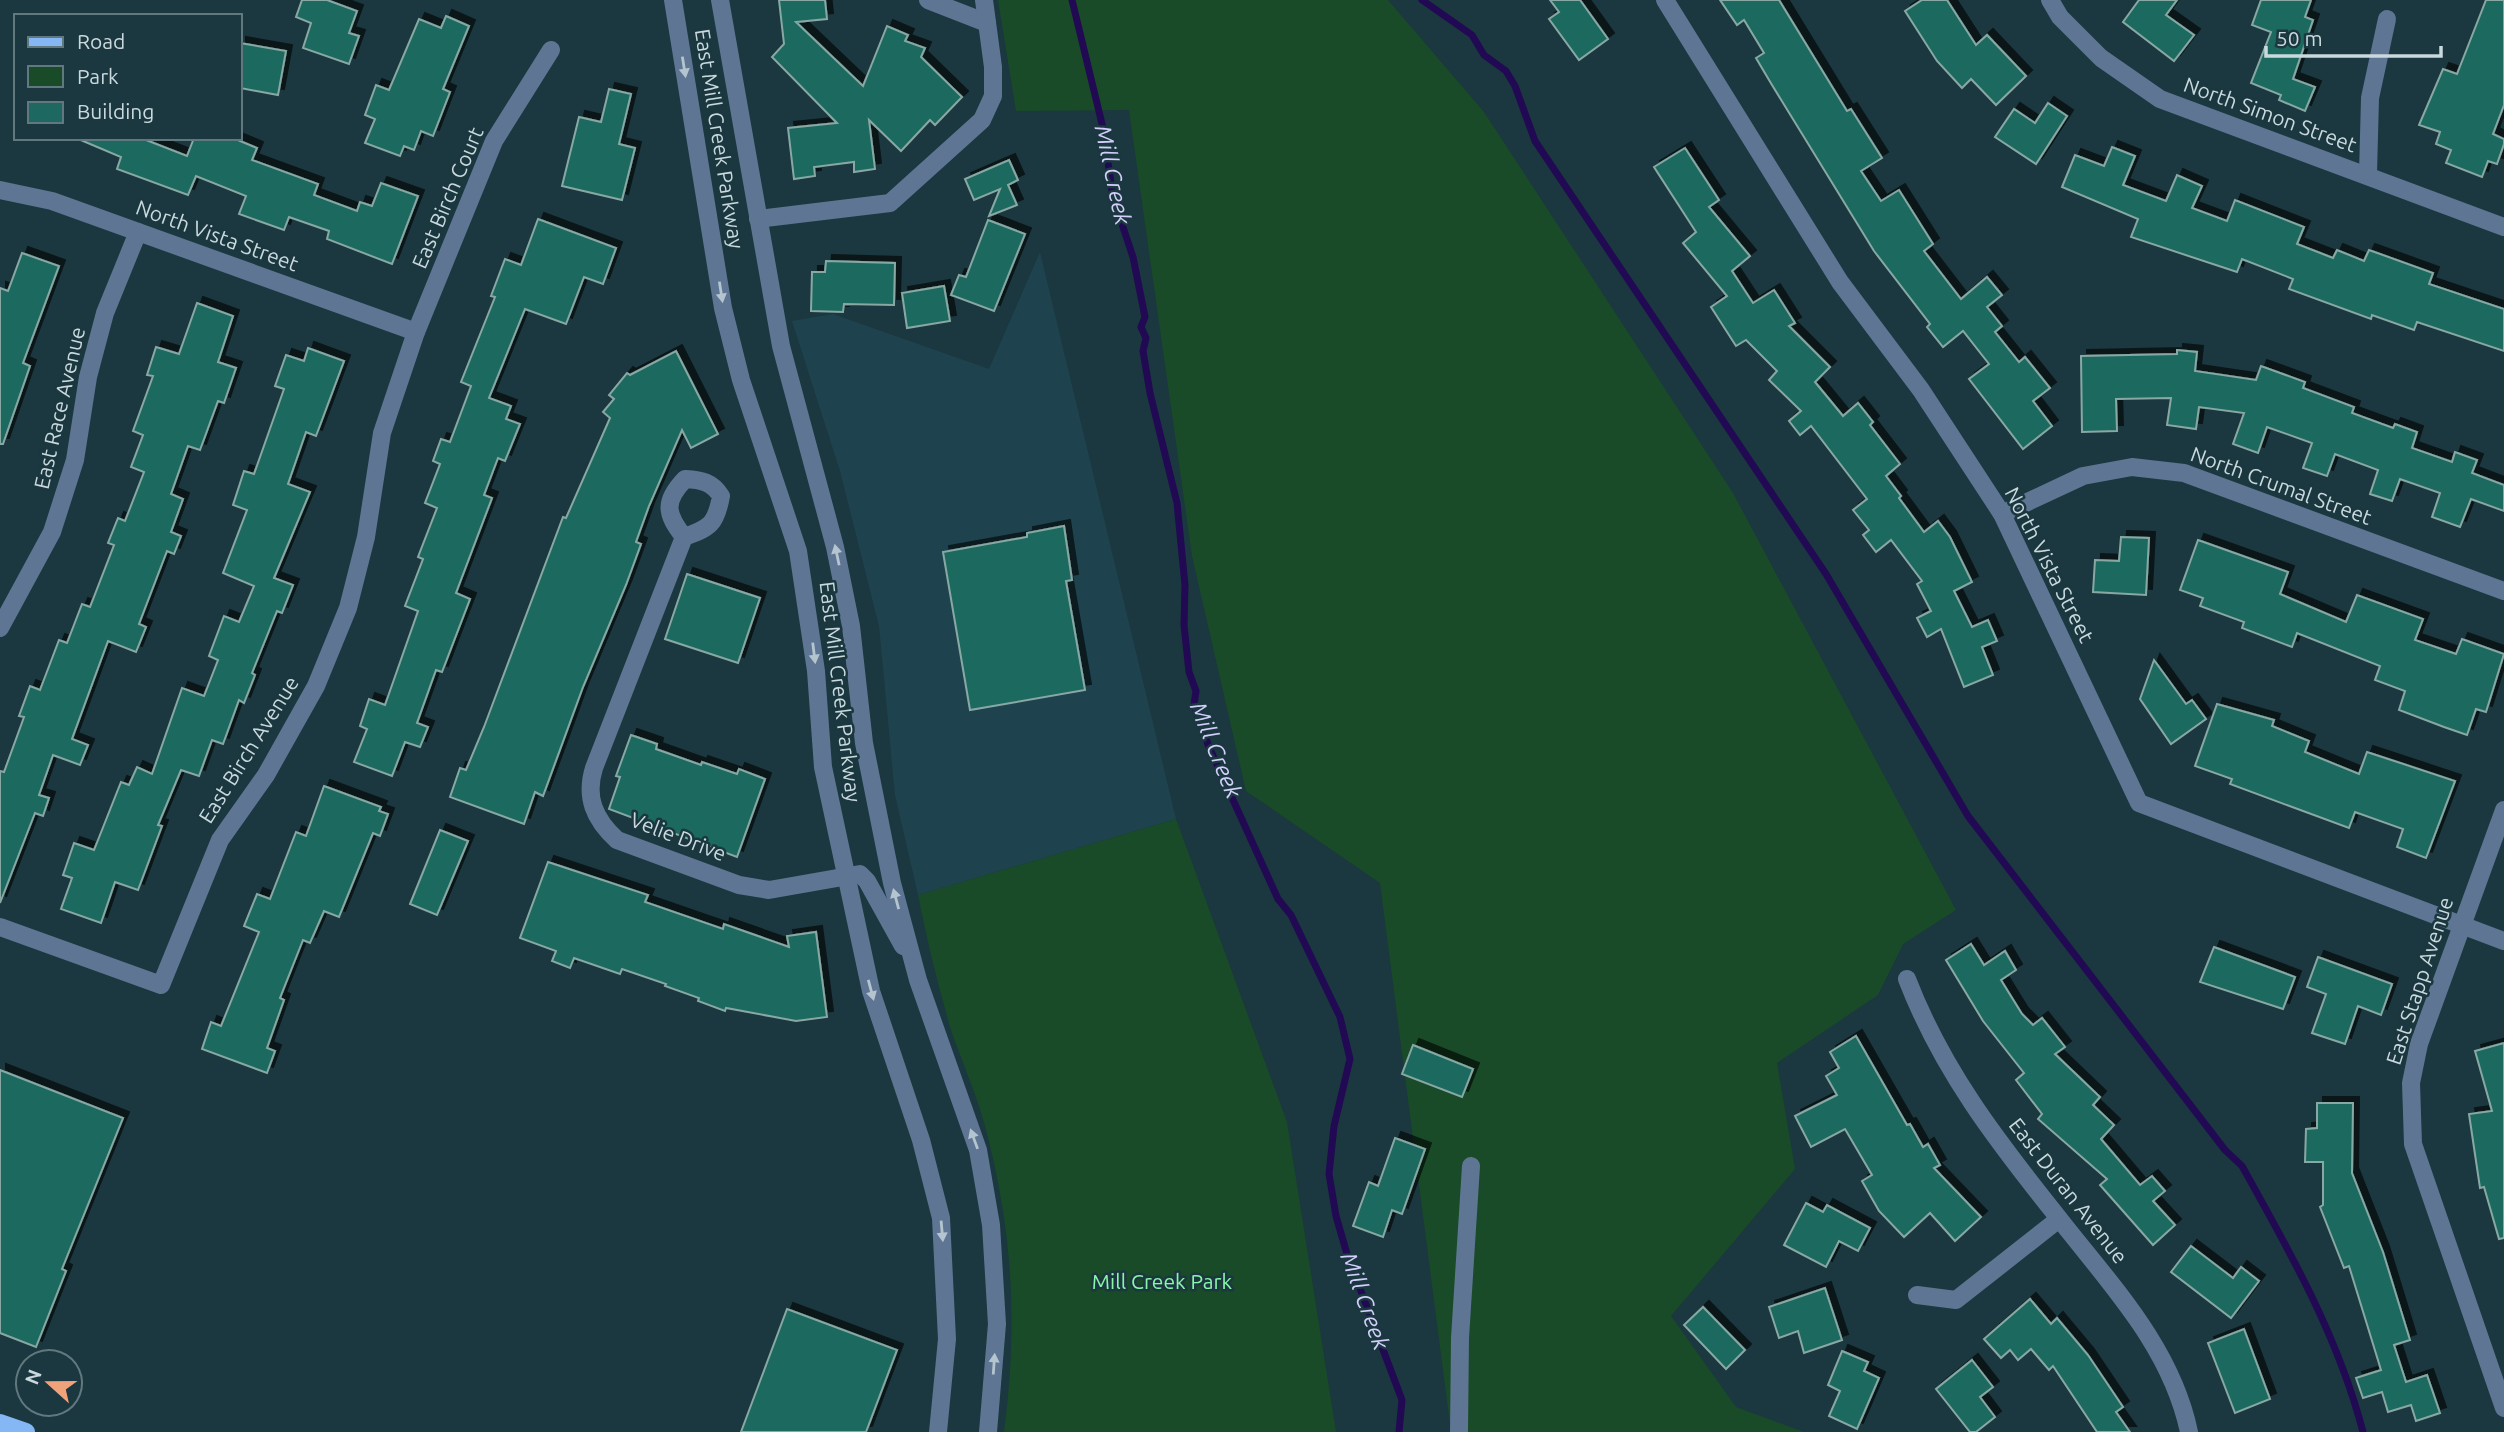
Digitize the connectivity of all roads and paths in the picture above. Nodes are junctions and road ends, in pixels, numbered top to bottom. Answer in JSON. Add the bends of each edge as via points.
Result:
{"nodes":[{"id":1,"x":673,"y":0,"type":"edge"},
{"id":2,"x":720,"y":0,"type":"edge"},
{"id":3,"x":928,"y":0,"type":"edge"},
{"id":4,"x":984,"y":0,"type":"edge"},
{"id":5,"x":1665,"y":0,"type":"edge"},
{"id":6,"x":2050,"y":0,"type":"edge"},
{"id":7,"x":2387,"y":19,"type":"dead end"},
{"id":8,"x":987,"y":23,"type":"junction"},
{"id":9,"x":551,"y":50,"type":"dead end"},
{"id":10,"x":2368,"y":174,"type":"junction"},
{"id":11,"x":0,"y":190,"type":"edge"},
{"id":12,"x":758,"y":219,"type":"junction"},
{"id":13,"x":2504,"y":227,"type":"edge"},
{"id":14,"x":138,"y":232,"type":"junction"},
{"id":15,"x":416,"y":332,"type":"junction"},
{"id":16,"x":2002,"y":514,"type":"junction"},
{"id":17,"x":684,"y":537,"type":"dead end"},
{"id":18,"x":2504,"y":591,"type":"edge"},
{"id":19,"x":0,"y":628,"type":"edge"},
{"id":20,"x":2504,"y":810,"type":"edge"},
{"id":21,"x":847,"y":875,"type":"junction"},
{"id":22,"x":2461,"y":925,"type":"junction"},
{"id":23,"x":0,"y":927,"type":"edge"},
{"id":24,"x":2504,"y":941,"type":"edge"},
{"id":25,"x":913,"y":962,"type":"junction"},
{"id":26,"x":1907,"y":979,"type":"dead end"},
{"id":27,"x":1471,"y":1166,"type":"dead end"},
{"id":28,"x":2059,"y":1219,"type":"junction"},
{"id":29,"x":1917,"y":1295,"type":"dead end"},
{"id":30,"x":2504,"y":1408,"type":"edge"},
{"id":31,"x":0,"y":1423,"type":"edge"},
{"id":32,"x":26,"y":1432,"type":"edge"},
{"id":33,"x":938,"y":1432,"type":"edge"},
{"id":34,"x":988,"y":1432,"type":"edge"},
{"id":35,"x":1459,"y":1432,"type":"edge"},
{"id":36,"x":2189,"y":1432,"type":"edge"}],
"edges":[{"from":1,"to":21,"type":"street","name":"East Mill Creek Parkway","one_way":true,"via":[[723,308],[741,380],[798,551],[810,623],[823,767]]},
{"from":2,"to":12,"type":"street","name":"East Mill Creek Parkway"},
{"from":3,"to":8,"type":"street"},
{"from":4,"to":8,"type":"street"},
{"from":5,"to":16,"type":"street","name":"North Vista Street","via":[[1840,282],[1922,390]]},
{"from":6,"to":10,"type":"street","name":"North Simon Street","via":[[2060,17],[2101,58],[2160,99]]},
{"from":7,"to":10,"type":"street","via":[[2370,98]]},
{"from":8,"to":12,"type":"street","via":[[993,96],[982,120],[890,203]]},
{"from":9,"to":15,"type":"street","name":"East Birch Court","via":[[494,141]]},
{"from":10,"to":13,"type":"street","name":"North Simon Street"},
{"from":11,"to":14,"type":"street","name":"North Vista Street","via":[[52,201]]},
{"from":25,"to":12,"type":"street","name":"East Mill Creek Parkway","one_way":true,"via":[[864,743],[851,626],[835,547],[782,346]]},
{"from":14,"to":15,"type":"street","name":"North Vista Street"},
{"from":14,"to":19,"type":"street","name":"East Race Avenue","via":[[105,313],[88,377],[75,460],[52,532]]},
{"from":15,"to":23,"type":"street","name":"East Birch Avenue","via":[[382,433],[366,537],[348,608],[316,686],[266,775],[220,840],[161,985]]},
{"from":16,"to":18,"type":"street","name":"North Crumal Street","via":[[2082,476],[2132,467],[2184,473]]},
{"from":16,"to":22,"type":"street","name":"North Vista Street","via":[[2138,803]]},
{"from":17,"to":21,"type":"street","name":"Velie Drive","via":[[594,768],[589,783],[591,804],[603,827],[617,840],[738,885],[769,890]]},
{"from":20,"to":22,"type":"street","name":"East Stapp Avenue"},
{"from":21,"to":25,"type":"street","via":[[863,876]]},
{"from":21,"to":33,"type":"street","name":"East Mill Creek Parkway","one_way":true,"via":[[870,990],[921,1140],[941,1218],[947,1339]]},
{"from":22,"to":24,"type":"street","name":"North Vista Street"},
{"from":22,"to":30,"type":"street","name":"East Stapp Avenue","via":[[2411,1083],[2413,1144]]},
{"from":34,"to":25,"type":"street","name":"East Mill Creek Parkway","one_way":true,"via":[[997,1324],[991,1225],[978,1150]]},
{"from":26,"to":28,"type":"street","name":"East Duran Avenue","via":[[1925,1025],[1962,1091]]},
{"from":27,"to":35,"type":"street"},
{"from":28,"to":29,"type":"street","via":[[1956,1300]]},
{"from":28,"to":36,"type":"street","name":"East Duran Avenue","via":[[2092,1256],[2152,1340],[2183,1406]]},
{"from":31,"to":32,"type":"main road"}]}
